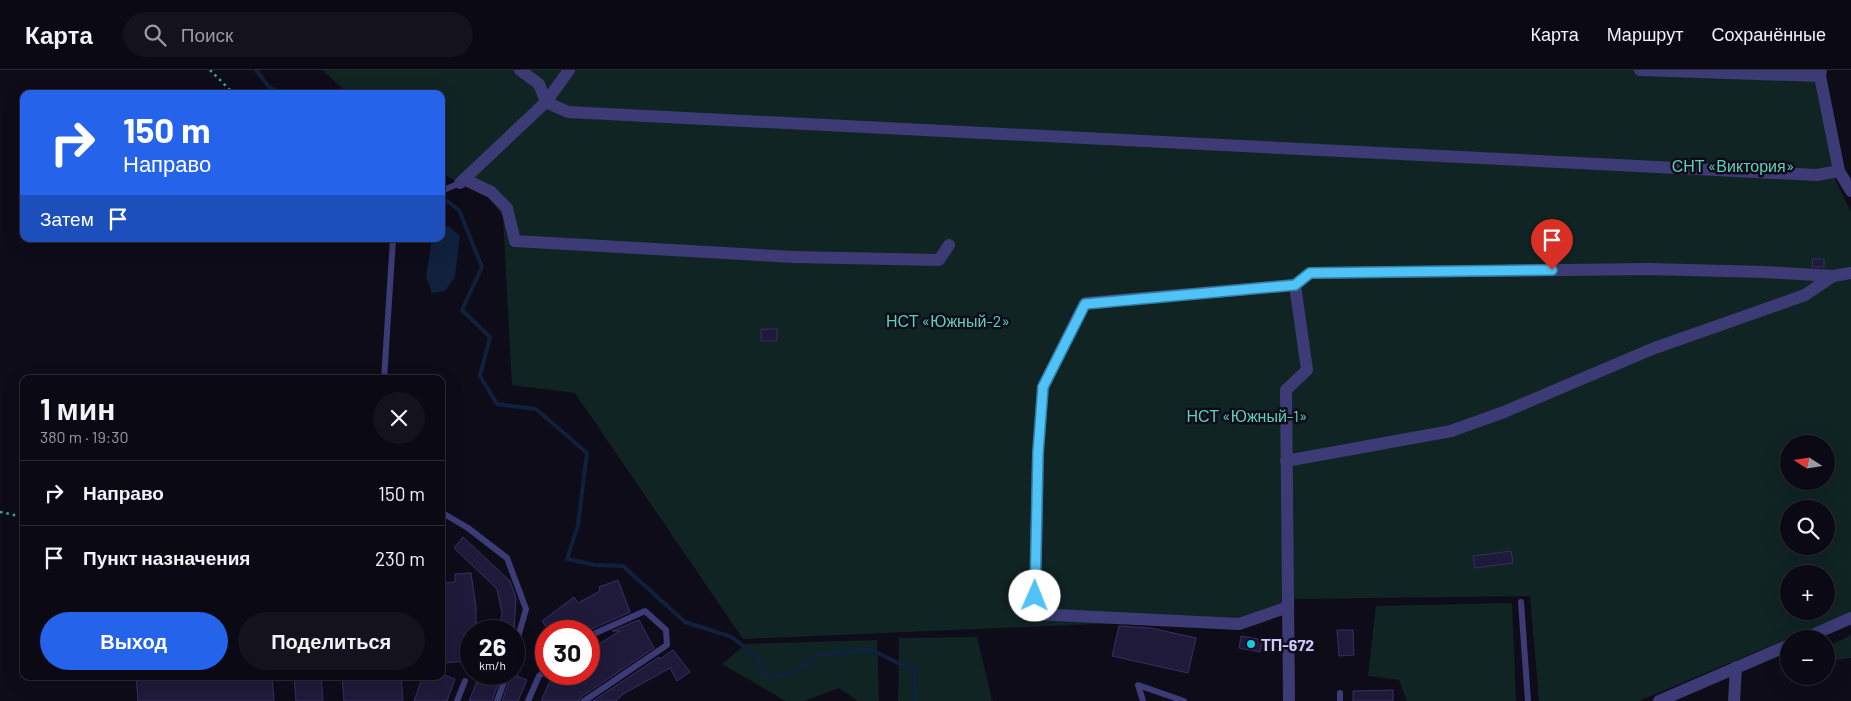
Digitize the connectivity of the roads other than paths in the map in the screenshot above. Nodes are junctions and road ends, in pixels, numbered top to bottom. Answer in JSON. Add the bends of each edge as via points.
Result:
{"nodes":[{"id":1,"x":520,"y":70,"type":"edge"},
{"id":2,"x":569,"y":70,"type":"edge"},
{"id":3,"x":1640,"y":70,"type":"edge"},
{"id":4,"x":1820,"y":73,"type":"edge"},
{"id":5,"x":546,"y":102,"type":"junction"},
{"id":6,"x":1839,"y":171,"type":"junction"},
{"id":7,"x":462,"y":181,"type":"junction"},
{"id":8,"x":445,"y":189,"type":"edge"},
{"id":9,"x":1851,"y":191,"type":"edge"},
{"id":10,"x":393,"y":242,"type":"edge"},
{"id":11,"x":949,"y":245,"type":"dead end"},
{"id":12,"x":1851,"y":273,"type":"edge"},
{"id":13,"x":1833,"y":276,"type":"junction"},
{"id":14,"x":1295,"y":285,"type":"junction"},
{"id":15,"x":384,"y":375,"type":"edge"},
{"id":16,"x":1286,"y":461,"type":"junction"},
{"id":17,"x":445,"y":514,"type":"edge"},
{"id":18,"x":1521,"y":602,"type":"dead end"},
{"id":19,"x":1288,"y":607,"type":"junction"},
{"id":20,"x":1851,"y":618,"type":"edge"},
{"id":21,"x":523,"y":620,"type":"edge"},
{"id":22,"x":1824,"y":630,"type":"edge"},
{"id":23,"x":600,"y":631,"type":"edge"},
{"id":24,"x":1780,"y":649,"type":"edge"},
{"id":25,"x":1736,"y":667,"type":"junction"},
{"id":26,"x":535,"y":684,"type":"edge"},
{"id":27,"x":463,"y":685,"type":"edge"},
{"id":28,"x":503,"y":685,"type":"edge"},
{"id":29,"x":1340,"y":693,"type":"dead end"},
{"id":30,"x":457,"y":701,"type":"edge"},
{"id":31,"x":497,"y":701,"type":"edge"},
{"id":32,"x":528,"y":701,"type":"edge"},
{"id":33,"x":584,"y":701,"type":"edge"},
{"id":34,"x":1143,"y":701,"type":"edge"},
{"id":35,"x":1184,"y":701,"type":"edge"},
{"id":36,"x":1289,"y":701,"type":"edge"},
{"id":37,"x":1340,"y":701,"type":"edge"},
{"id":38,"x":1528,"y":701,"type":"edge"},
{"id":39,"x":1659,"y":701,"type":"edge"},
{"id":40,"x":1734,"y":701,"type":"edge"}],
"edges":[{"from":1,"to":5,"type":"street","via":[[539,84]]},
{"from":2,"to":5,"type":"street"},
{"from":3,"to":4,"type":"street"},
{"from":4,"to":6,"type":"street"},
{"from":5,"to":6,"type":"street","via":[[577,113],[1817,175]]},
{"from":5,"to":7,"type":"street"},
{"from":6,"to":9,"type":"street"},
{"from":7,"to":8,"type":"lane"},
{"from":7,"to":11,"type":"street","via":[[491,192],[506,208],[515,241],[794,257],[939,260]]},
{"from":10,"to":15,"type":"lane"},
{"from":12,"to":13,"type":"street"},
{"from":13,"to":14,"type":"street","via":[[1649,269],[1310,273]]},
{"from":13,"to":16,"type":"street","via":[[1805,295],[1652,349],[1504,412],[1451,430]]},
{"from":14,"to":16,"type":"street","via":[[1307,370],[1286,390]]},
{"from":14,"to":19,"type":"street","via":[[1085,304],[1043,387],[1038,453],[1035,614],[1239,624]]},
{"from":16,"to":19,"type":"street"},
{"from":17,"to":21,"type":"lane","via":[[507,558],[526,609]]},
{"from":18,"to":38,"type":"lane"},
{"from":19,"to":36,"type":"street"},
{"from":20,"to":22,"type":"street"},
{"from":23,"to":33,"type":"lane","via":[[646,611],[666,630],[667,645]]},
{"from":24,"to":25,"type":"street"},
{"from":25,"to":39,"type":"street"},
{"from":25,"to":40,"type":"street"},
{"from":26,"to":32,"type":"lane"},
{"from":27,"to":30,"type":"lane"},
{"from":28,"to":31,"type":"lane"},
{"from":29,"to":37,"type":"lane"},
{"from":34,"to":35,"type":"lane","via":[[1138,685]]}]}
